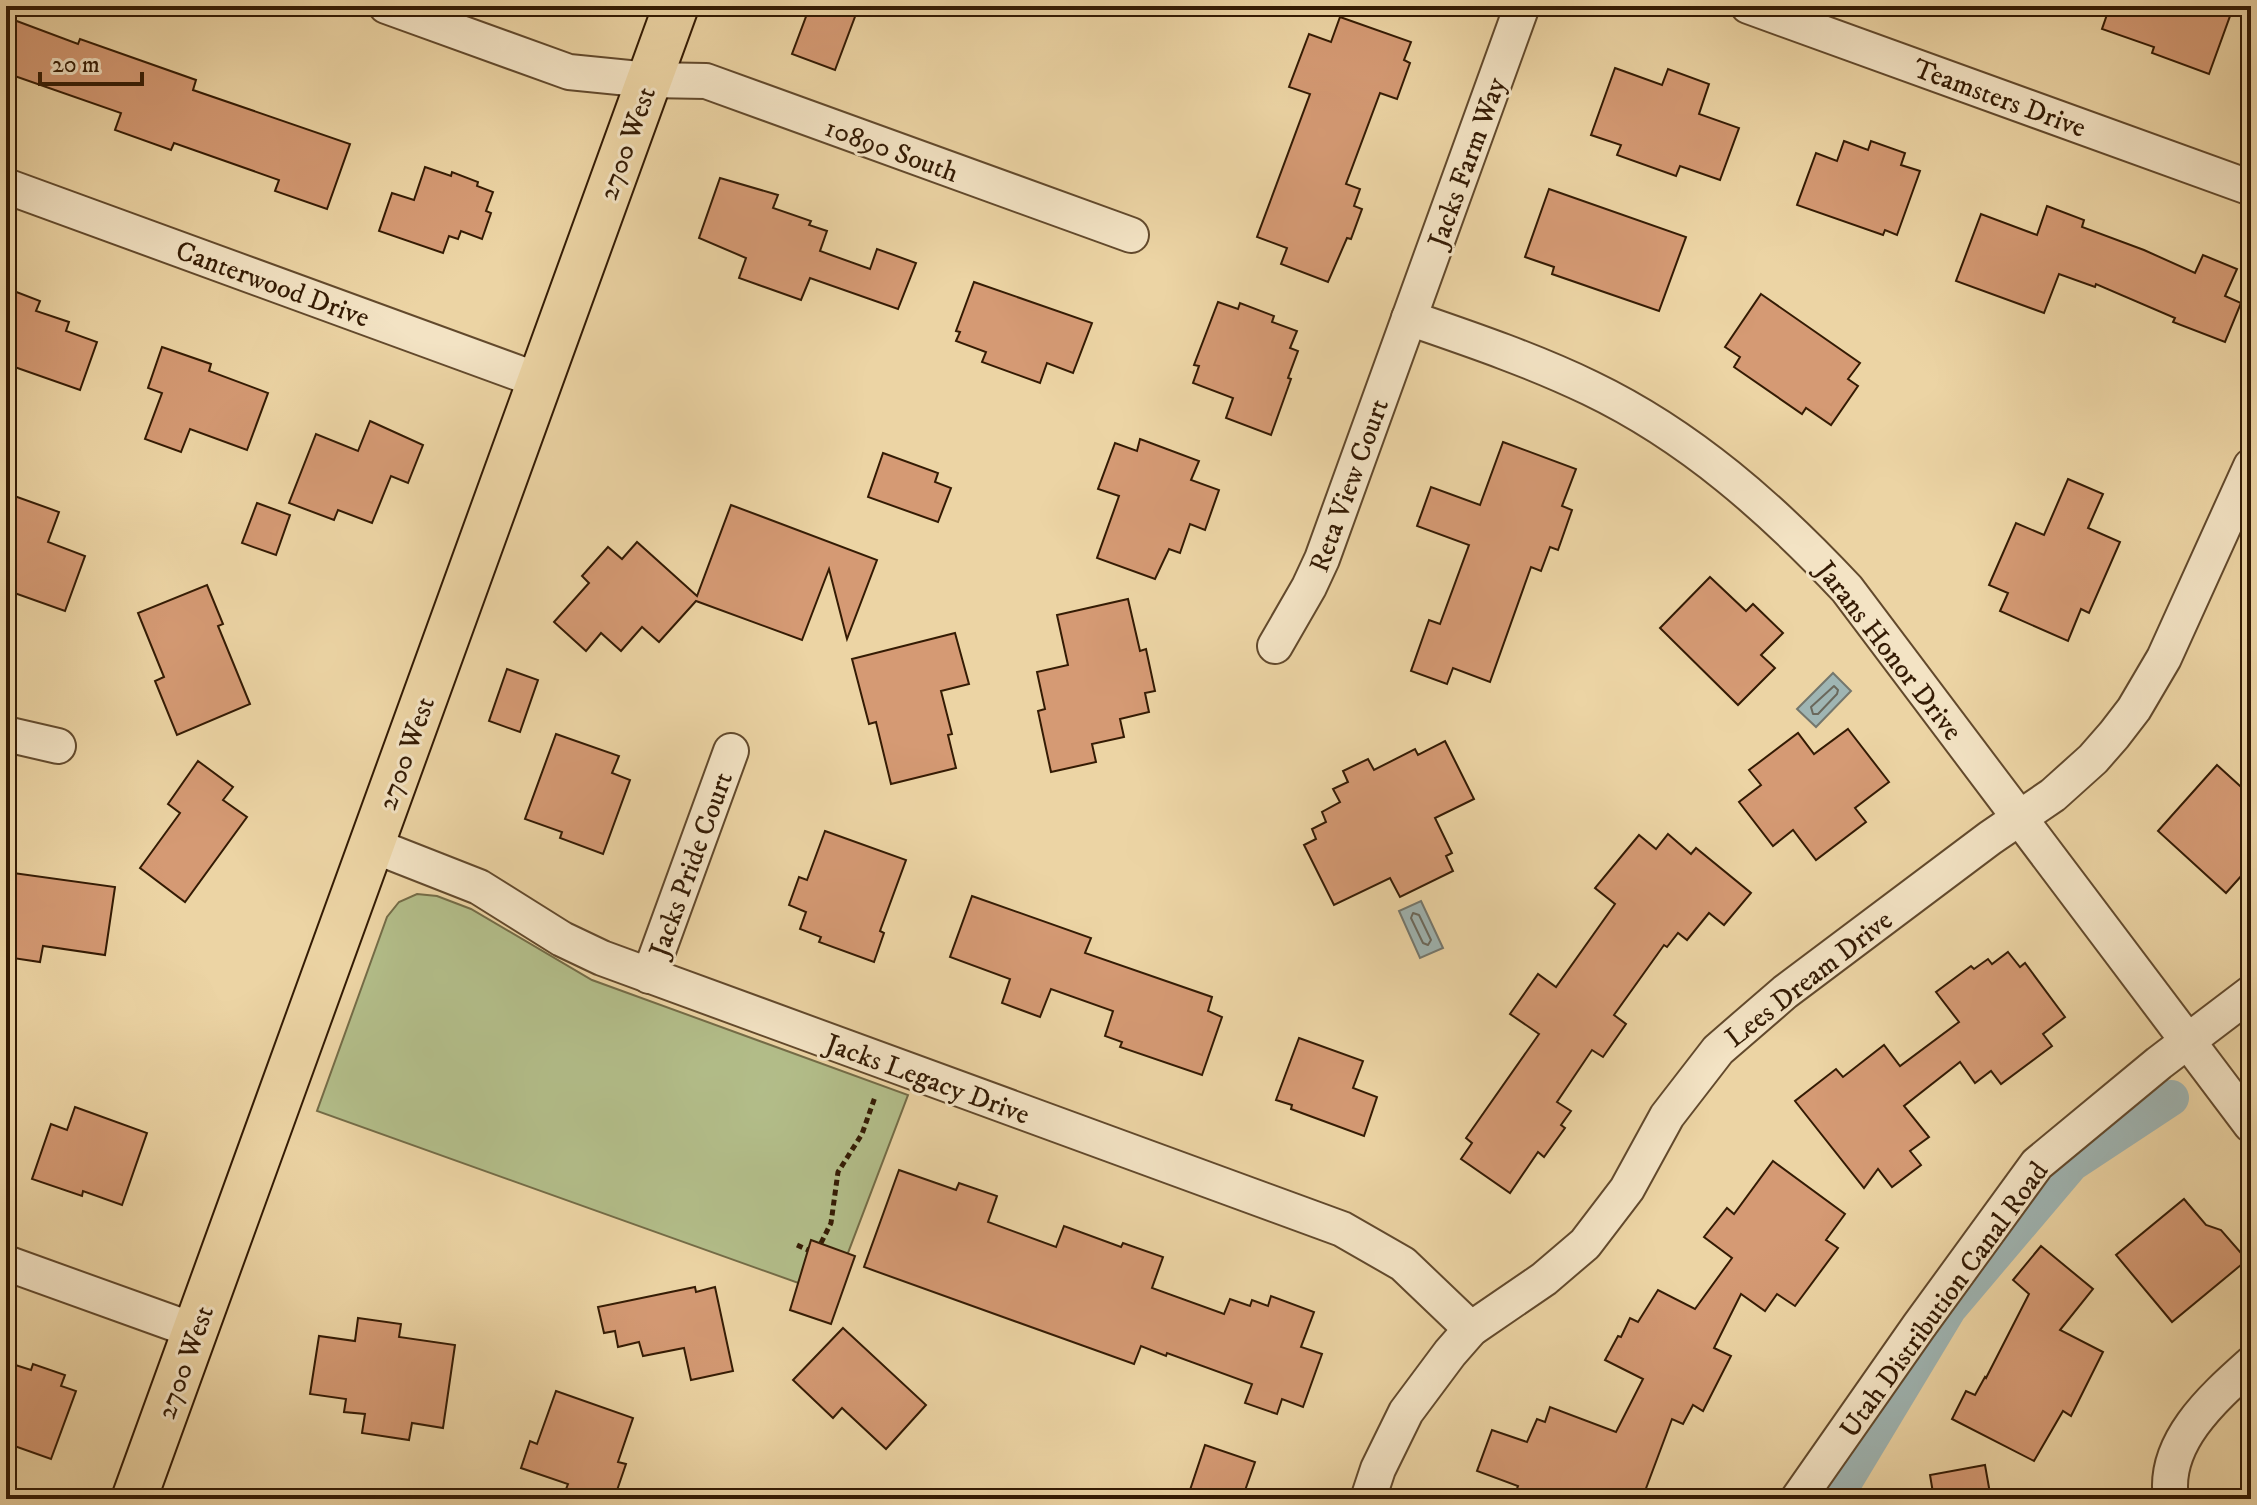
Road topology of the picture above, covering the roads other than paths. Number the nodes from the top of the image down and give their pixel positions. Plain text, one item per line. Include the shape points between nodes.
1 (386, 6) edge
2 (676, 6) edge
3 (1522, 6) edge
4 (1748, 6) edge
5 (649, 80) junction
6 (6, 186) edge
7 (2251, 188) edge
8 (1131, 235) dead end
9 (1409, 318) junction
10 (540, 381) junction
11 (2251, 466) edge
12 (1275, 646) dead end
13 (6, 734) edge
14 (58, 746) dead end
15 (731, 751) dead end
16 (2021, 818) junction
17 (372, 845) junction
18 (649, 976) junction
19 (2251, 993) edge
20 (2189, 1041) junction
21 (2251, 1125) edge
22 (6, 1263) edge
23 (1471, 1329) junction
24 (195, 1331) junction
25 (2251, 1364) edge
26 (134, 1499) edge
27 (1368, 1499) edge
28 (1798, 1499) edge
29 (2171, 1499) edge

1 - 5 street, 10890 South via 569,72
2 - 5 main road, 2700 West
3 - 9 street, Jacks Farm Way
4 - 7 street, Teamsters Drive
5 - 8 street, 10890 South via 706,81
5 - 10 main road, 2700 West
6 - 10 street, Canterwood Drive
9 - 12 street, Reta View Court via 1322,559
9 - 16 street, Jarans Honor Drive via 1592,389 1730,477 1847,589
10 - 17 main road, 2700 West
11 - 16 street, Lees Dream Drive via 2164,658 2134,709 2093,759
13 - 14 street
15 - 18 street, Jacks Pride Court
16 - 20 street, Jarans Honor Drive
16 - 23 street, Lees Dream Drive via 1736,1032 1682,1094 1627,1189 1585,1244
17 - 18 street, Jacks Legacy Drive via 479,887 562,939
17 - 24 main road, 2700 West
18 - 23 street, Jacks Legacy Drive via 1342,1229 1403,1264
19 - 20 street, Utah Distribution Canal Road
20 - 21 street, Jarans Honor Drive
20 - 28 street, Utah Distribution Canal Road via 2037,1164
22 - 24 street
23 - 27 street, Lees Dream Drive via 1406,1412
24 - 26 main road, 2700 West
25 - 29 street via 2185,1436 2171,1468

